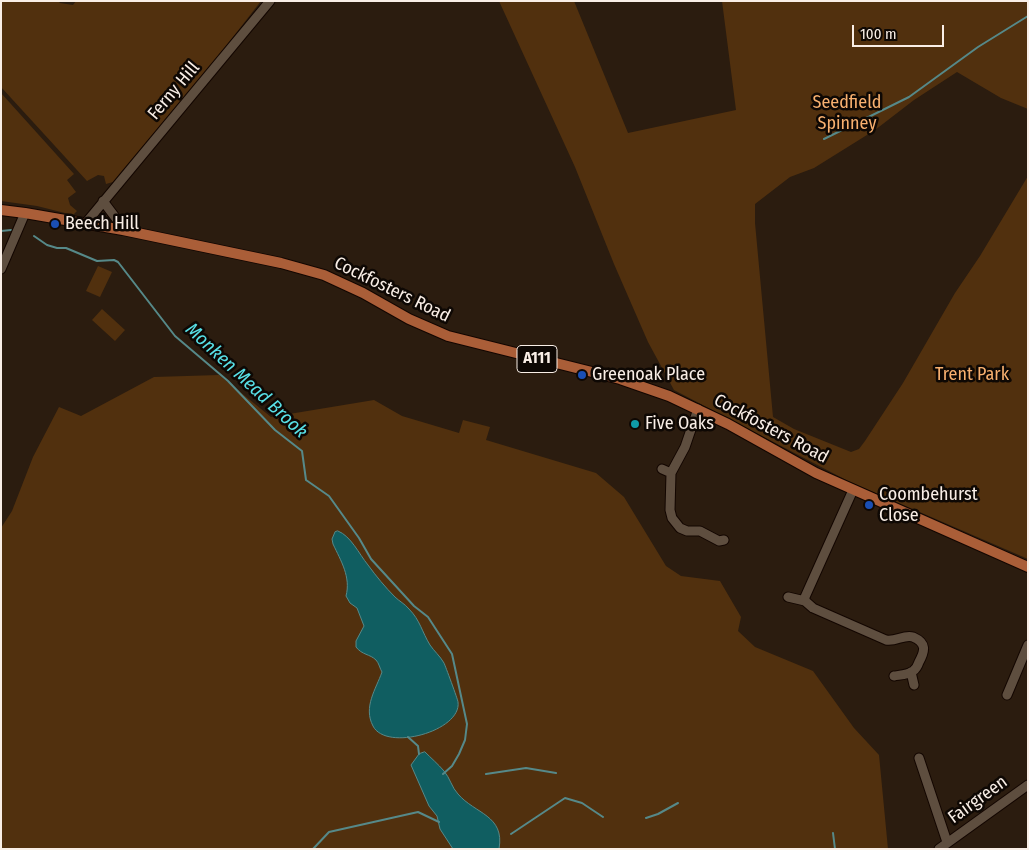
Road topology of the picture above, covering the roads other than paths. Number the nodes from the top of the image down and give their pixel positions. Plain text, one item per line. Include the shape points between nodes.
1 (270, 1) edge
2 (102, 201) junction
3 (1, 210) edge
4 (25, 213) junction
5 (85, 224) junction
6 (123, 230) junction
7 (1, 269) edge
8 (698, 408) junction
9 (662, 469) dead end
10 (671, 472) junction
11 (853, 490) junction
12 (724, 540) dead end
13 (1028, 567) edge
14 (788, 597) dead end
15 (805, 601) junction
16 (1028, 646) edge
17 (911, 672) junction
18 (894, 676) dead end
19 (914, 685) dead end
20 (1007, 695) dead end
21 (919, 758) dead end
22 (1028, 785) edge
23 (948, 842) junction
24 (939, 849) edge

1 - 2 street, Ferny Hill
2 - 5 street, Ferny Hill
2 - 6 street
3 - 4 main road, Cockfosters Road / A111
4 - 5 main road, Cockfosters Road / A111
4 - 7 street
5 - 6 main road, Cockfosters Road / A111
6 - 8 main road, Cockfosters Road / A111 via 302,268 345,284 448,336 620,379
8 - 10 street via 685,447
8 - 11 main road, Cockfosters Road / A111
9 - 10 street
10 - 12 street via 670,510 676,524 687,531 700,531 718,541
11 - 13 main road, Cockfosters Road / A111
11 - 15 street
14 - 15 street
15 - 17 street via 813,608 886,640 908,636 919,640 924,651
16 - 20 street
17 - 18 street
17 - 19 street
21 - 23 street, Fairgreen
22 - 23 street, Fairgreen
23 - 24 street, Fairgreen

